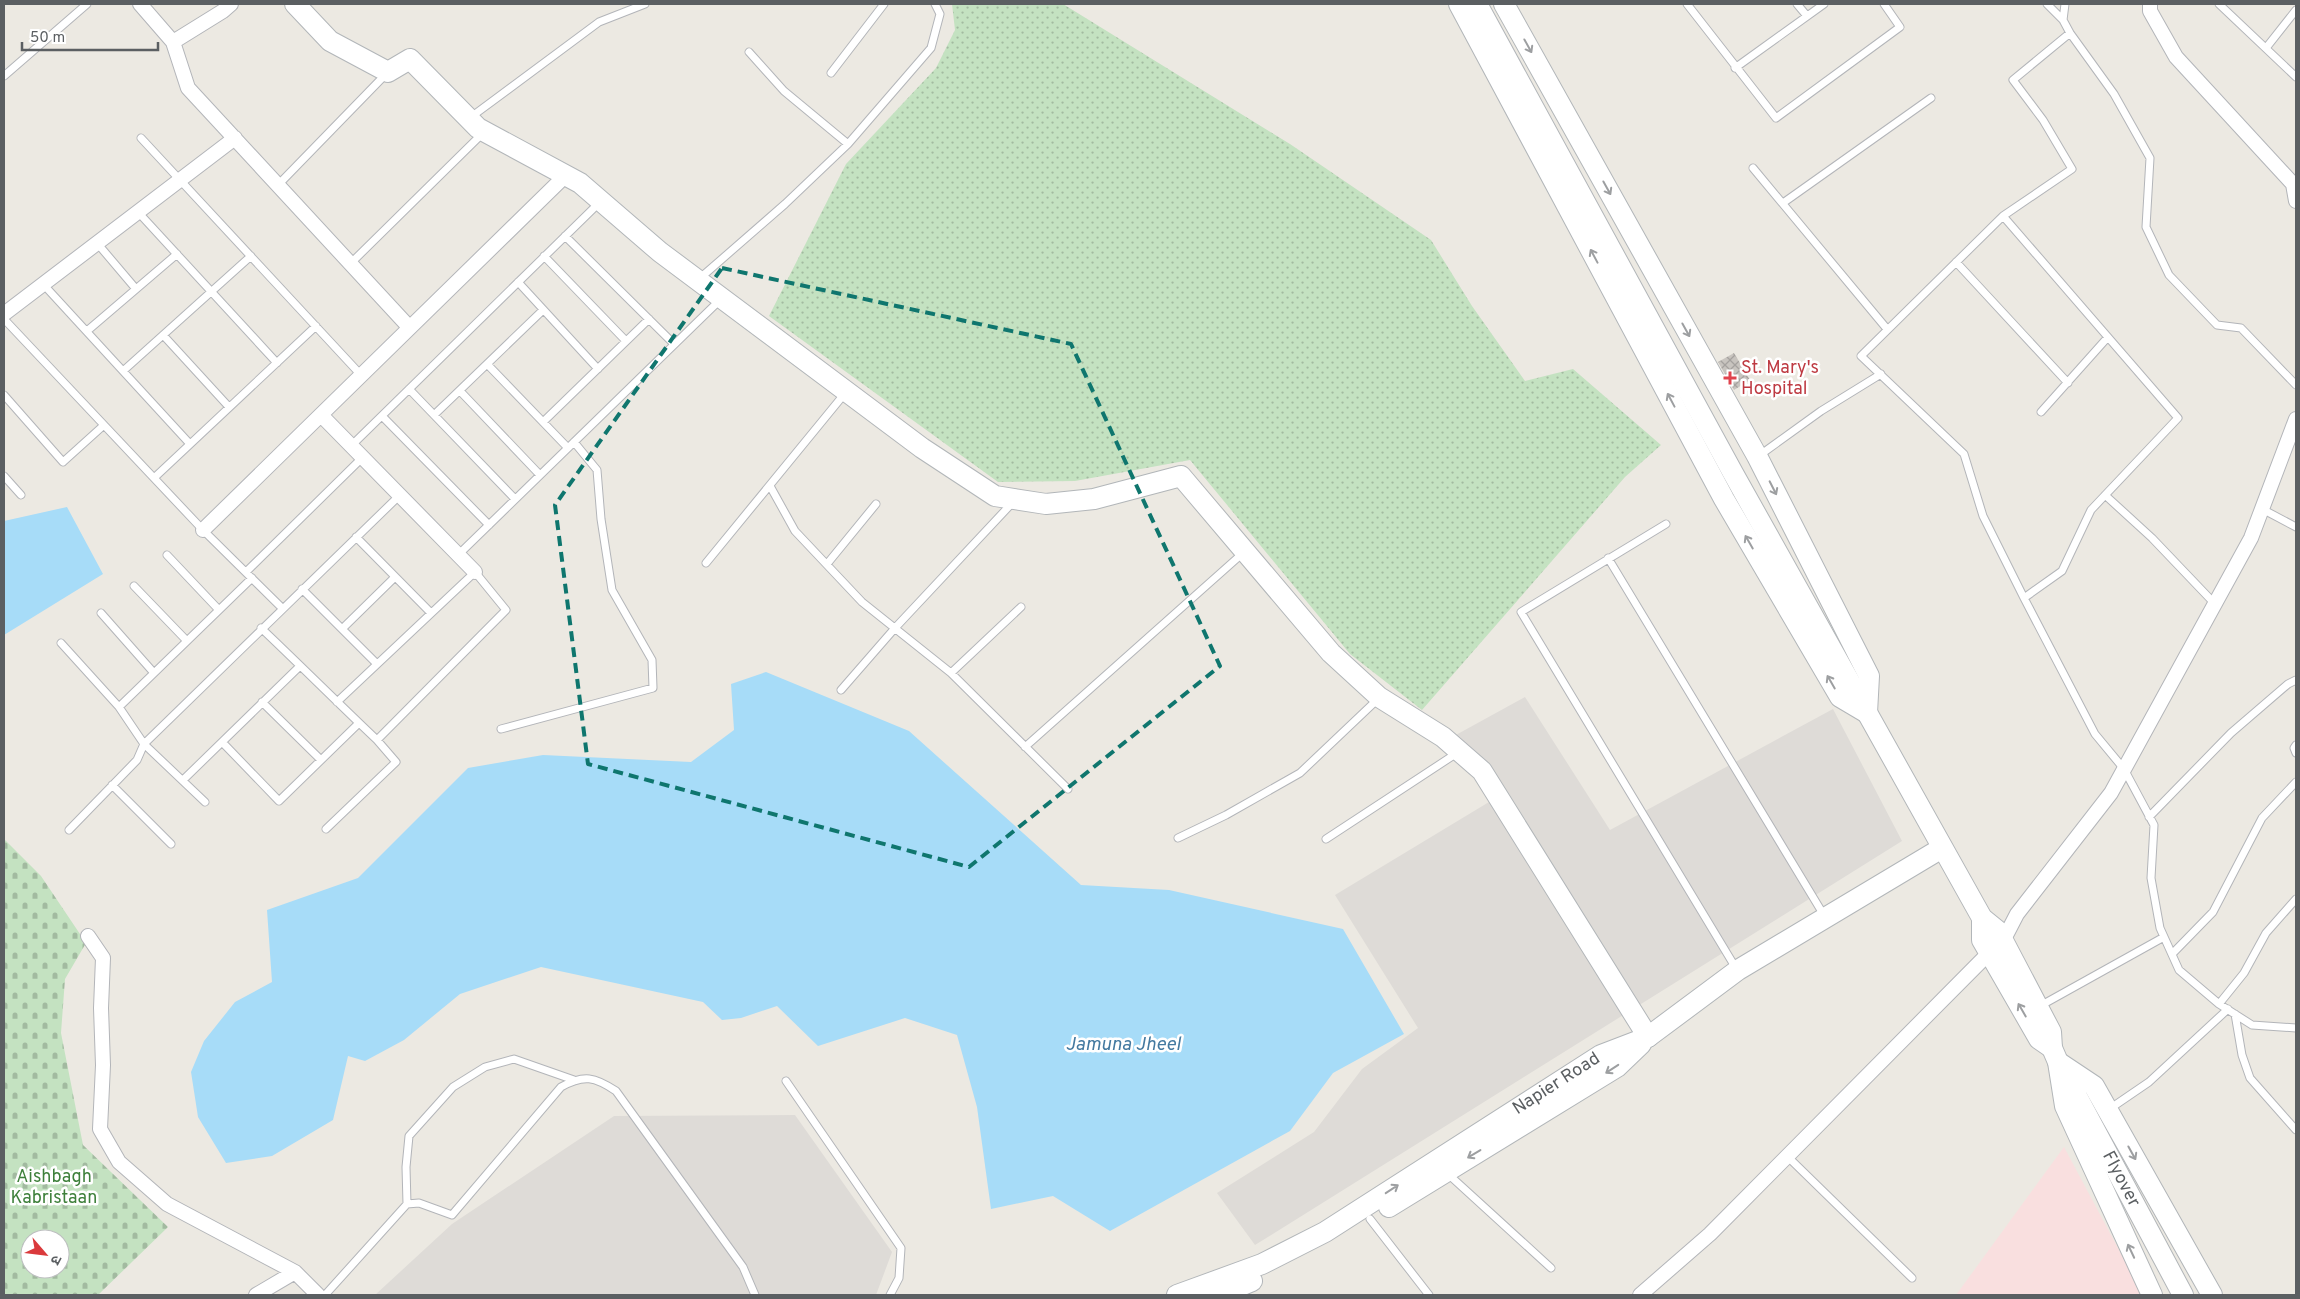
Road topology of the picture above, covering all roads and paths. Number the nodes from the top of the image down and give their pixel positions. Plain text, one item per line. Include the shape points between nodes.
1 (87, 4) edge
2 (140, 4) edge
3 (231, 4) edge
4 (295, 4) edge
5 (645, 4) edge
6 (884, 4) edge
7 (934, 4) edge
8 (1459, 4) edge
9 (1477, 4) edge
10 (1504, 4) edge
11 (1687, 4) edge
12 (1797, 4) edge
13 (1824, 4) edge
14 (1884, 4) edge
15 (2047, 4) edge
16 (2065, 4) edge
17 (2150, 4) edge
18 (2219, 4) edge
19 (2296, 10) edge
20 (1807, 16) junction
21 (2063, 20) junction
22 (2070, 33) junction
23 (172, 42) junction
24 (2266, 48) junction
25 (749, 52) dead end
26 (1735, 68) junction
27 (388, 72) junction
28 (831, 73) dead end
29 (4, 76) edge
30 (2296, 77) edge
31 (1932, 98) dead end
32 (469, 118) junction
33 (485, 132) junction
34 (141, 138) dead end
35 (235, 138) junction
36 (848, 144) junction
37 (1753, 168) dead end
38 (566, 175) junction
39 (180, 180) junction
40 (278, 185) junction
41 (2296, 198) edge
42 (601, 201) junction
43 (1783, 203) junction
44 (138, 212) junction
45 (2003, 216) junction
46 (565, 236) junction
47 (97, 243) junction
48 (177, 254) junction
49 (251, 256) junction
50 (544, 256) junction
51 (1956, 262) junction
52 (351, 264) junction
53 (697, 280) junction
54 (518, 282) junction
55 (43, 284) junction
56 (136, 289) junction
57 (212, 292) junction
58 (721, 298) junction
59 (543, 310) junction
60 (4, 314) edge
61 (4, 319) edge
62 (649, 319) junction
63 (316, 326) junction
64 (410, 327) junction
65 (1887, 329) junction
66 (87, 332) junction
67 (163, 335) junction
68 (2108, 337) junction
69 (626, 341) junction
70 (674, 344) junction
71 (277, 363) junction
72 (487, 364) junction
73 (598, 369) junction
74 (123, 371) junction
75 (1881, 374) junction
76 (361, 375) junction
77 (2068, 382) junction
78 (2296, 385) edge
79 (409, 389) junction
80 (460, 391) junction
81 (846, 392) junction
82 (4, 396) edge
83 (229, 407) junction
84 (2041, 412) dead end
85 (320, 415) junction
86 (434, 415) junction
87 (382, 416) junction
88 (2296, 419) edge
89 (543, 422) junction
90 (104, 425) junction
91 (190, 444) junction
92 (571, 445) junction
93 (351, 446) junction
94 (1757, 456) junction
95 (362, 458) junction
96 (540, 475) junction
97 (4, 476) edge
98 (154, 478) junction
99 (770, 486) junction
100 (21, 495) dead end
101 (2105, 495) junction
102 (400, 496) junction
103 (1016, 499) junction
104 (515, 500) junction
105 (876, 504) dead end
106 (2262, 509) junction
107 (1666, 524) dead end
108 (489, 525) junction
109 (2296, 527) edge
110 (203, 530) junction
111 (356, 537) junction
112 (1245, 551) junction
113 (458, 555) junction
114 (167, 556) dead end
115 (1608, 558) junction
116 (706, 563) dead end
117 (827, 564) junction
118 (246, 572) junction
119 (475, 572) junction
120 (395, 577) junction
121 (252, 578) junction
122 (134, 586) dead end
123 (302, 589) junction
124 (2024, 598) junction
125 (2215, 604) junction
126 (1021, 607) dead end
127 (282, 608) junction
128 (219, 610) junction
129 (101, 613) dead end
130 (431, 613) junction
131 (261, 628) junction
132 (895, 628) junction
133 (342, 629) junction
134 (187, 641) junction
135 (61, 643) dead end
136 (377, 664) junction
137 (300, 666) junction
138 (154, 673) junction
139 (951, 673) junction
140 (2296, 680) edge
141 (840, 690) dead end
142 (1379, 697) junction
143 (262, 702) junction
144 (337, 702) junction
145 (119, 707) junction
146 (1867, 713) junction
147 (359, 723) junction
148 (501, 729) dead end
149 (377, 740) junction
150 (222, 742) junction
151 (144, 744) junction
152 (2296, 745) edge
153 (1025, 747) junction
154 (1460, 752) junction
155 (2296, 753) edge
156 (320, 760) junction
157 (2124, 769) junction
158 (183, 780) junction
159 (2296, 782) edge
160 (112, 785) junction
161 (1068, 789) dead end
162 (205, 802) dead end
163 (2150, 817) junction
164 (326, 829) dead end
165 (69, 830) dead end
166 (1178, 838) dead end
167 (1326, 839) dead end
168 (171, 844) dead end
169 (1935, 853) junction
170 (2296, 899) edge
171 (1825, 917) junction
172 (88, 936) dead end
173 (2164, 938) junction
174 (1996, 947) junction
175 (2172, 954) junction
176 (1738, 970) junction
177 (2017, 984) junction
178 (2219, 1004) junction
179 (2038, 1007) junction
180 (2228, 1009) junction
181 (2235, 1014) junction
182 (2296, 1028) edge
183 (1648, 1037) junction
184 (2055, 1055) junction
185 (574, 1080) junction
186 (786, 1081) dead end
187 (2108, 1111) junction
188 (2296, 1130) edge
189 (1788, 1157) junction
190 (1445, 1172) junction
191 (407, 1204) junction
192 (1370, 1219) junction
193 (1551, 1268) dead end
194 (295, 1272) junction
195 (1912, 1278) dead end
196 (1182, 1294) edge
197 (1644, 1294) edge
198 (256, 1295) edge
199 (318, 1295) edge
200 (325, 1295) edge
201 (755, 1295) edge
202 (890, 1295) edge
203 (1219, 1295) edge
204 (1429, 1295) edge
205 (2152, 1295) edge
206 (2183, 1295) edge
207 (2212, 1295) edge

1 - 29 lane
2 - 23 street
3 - 23 street
4 - 27 main road via 330,41
5 - 32 lane via 599,22
6 - 28 lane
7 - 36 lane via 940,14 931,48
146 -> 8 main road via 1840,697 1724,499
9 - 146 main road
10 -> 94 main road
11 - 26 lane
12 - 20 lane
13 - 20 lane
14 - 26 lane via 1900,27 1776,118
15 - 21 lane
16 - 21 lane
17 - 41 street via 2150,11 2176,57 2293,184
18 - 24 lane
19 - 24 lane
20 - 26 lane
21 - 22 lane
22 - 45 lane via 2013,80 2043,120 2072,169
22 - 78 lane via 2114,94 2150,158 2146,227 2169,275 2217,325 2241,328
23 - 35 street via 188,88
24 - 30 lane
25 - 36 lane via 784,91
27 - 32 main road via 410,59
27 - 40 lane
31 - 43 lane
32 - 33 main road
33 - 38 main road
33 - 52 lane
34 - 39 lane
35 - 39 street
35 - 40 street
36 - 53 lane
37 - 43 lane
38 - 42 main road
38 - 64 street
39 - 44 street
39 - 49 lane
40 - 52 street
42 - 46 lane
42 - 53 main road
43 - 65 lane
44 - 47 street
44 - 48 lane
45 - 51 lane
45 - 68 lane
46 - 50 lane
46 - 62 lane
47 - 55 street
47 - 56 lane
48 - 56 lane
48 - 57 lane
49 - 57 lane
49 - 63 lane
50 - 54 lane
50 - 69 lane
51 - 65 lane
51 - 77 lane
52 - 64 street
53 - 58 main road
54 - 59 lane
54 - 79 lane
55 - 60 street
55 - 66 lane
56 - 66 lane
57 - 67 lane
57 - 71 lane
58 - 70 lane
58 - 81 main road
59 - 72 lane
59 - 73 lane
61 - 90 lane
62 - 69 lane
62 - 70 lane
63 - 71 lane
63 - 76 lane
64 - 76 street
65 - 75 lane via 1861,356
66 - 74 lane
67 - 74 lane
67 - 83 lane
68 - 77 lane
68 - 101 lane via 2178,418
69 - 73 lane
70 - 92 lane
71 - 83 lane
72 - 80 lane
72 - 89 lane
73 - 89 lane
74 - 91 lane
75 - 94 lane
75 - 124 lane via 1964,454 1982,516
76 - 85 street
77 - 84 lane
79 - 86 lane
79 - 87 lane
80 - 86 lane
80 - 96 lane
81 - 99 lane
81 - 103 main road via 995,496
82 - 90 lane via 63,462
83 - 91 lane
85 - 93 street
85 - 110 street
86 - 104 lane
87 - 93 lane
87 - 108 lane
88 - 106 street
89 - 92 lane
90 - 98 lane
91 - 98 lane
92 - 96 lane
92 - 148 lane via 597,470 612,590 652,660 653,688
93 - 95 street
94 -> 146 main road via 1869,676
95 - 102 street
95 - 118 lane
96 - 104 lane
97 - 100 lane
98 - 110 lane
99 - 116 lane
99 - 117 lane via 795,531
101 - 124 lane via 2091,510 2062,572
101 - 125 lane via 2152,538
102 - 111 lane
102 - 113 street
103 - 112 main road via 1046,504 1094,499 1182,476
103 - 132 lane
104 - 108 lane
105 - 117 lane
106 - 109 lane
106 - 125 street via 2252,538
107 - 115 lane
108 - 113 lane
110 - 118 lane
111 - 120 lane
111 - 123 lane
112 - 142 main road via 1331,653
112 - 153 lane
113 - 119 street
114 - 128 lane
115 - 171 lane
115 - 176 lane via 1521,612
117 - 132 lane via 862,602
118 - 121 lane
119 - 130 lane
119 - 149 lane via 506,610
120 - 130 lane
120 - 133 lane
121 - 127 lane
121 - 128 lane
122 - 134 lane
123 - 127 lane
123 - 133 lane
124 - 157 lane via 2095,734
125 - 157 street
126 - 139 lane
127 - 131 lane
128 - 134 lane
129 - 138 lane
130 - 136 lane
131 - 137 lane
131 - 151 lane
132 - 139 lane
132 - 141 lane
133 - 136 lane
134 - 138 lane
135 - 145 lane
136 - 144 lane
137 - 143 lane
137 - 144 lane
138 - 145 lane
139 - 153 lane
140 - 163 lane via 2231,733
142 - 154 main road via 1443,737
142 - 166 lane via 1300,773
143 - 150 lane
143 - 156 lane
144 - 147 lane
145 - 151 lane
146 - 169 main road
147 - 149 lane
147 - 156 lane
149 - 164 lane via 396,762
150 - 156 lane via 279,801
150 - 158 lane
151 - 158 lane
151 - 160 lane via 137,760
152 - 155 lane
153 - 161 lane
154 - 167 lane
154 - 183 main road via 1482,771
157 - 163 lane
157 - 174 street via 2111,793 2017,914
158 - 162 lane
159 - 175 lane via 2262,818 2213,912
160 - 165 lane
160 - 168 lane
163 - 173 lane via 2154,825 2151,878
169 - 171 main road, Napier Road
169 - 174 main road via 1982,918 1982,940
170 - 178 lane via 2266,934 2244,974
171 - 176 main road, Napier Road
172 - 194 street via 103,958 100,1129 119,1162 167,1204
173 - 175 lane
173 - 179 lane
174 - 177 main road
174 - 189 street
175 - 178 lane via 2178,970
176 - 183 main road, Napier Road
177 - 179 main road
184 -> 177 main road via 2039,1039
178 - 180 lane
179 - 184 main road via 2051,1032
180 - 181 lane
180 - 187 lane via 2149,1082
181 - 182 lane via 2252,1025
181 - 188 lane via 2242,1055 2250,1078
183 -> 190 main road via 1617,1067
196 -> 183 main road, Napier Road via 1262,1264 1325,1232 1601,1055
184 - 187 main road via 2094,1086
205 -> 184 main road via 2065,1106
184 - 206 main road, Flyover
185 - 191 lane via 561,1088 452,1215 419,1203
185 - 191 lane via 514,1058 485,1067 453,1087 409,1136
185 - 201 lane via 600,1080 616,1091 743,1267
186 - 202 lane via 901,1248 899,1278
187 -> 207 main road
189 - 195 lane
189 - 197 street
190 - 192 main road
190 - 193 lane
191 - 200 lane
192 - 203 main road via 1271,1273
192 - 204 lane
194 - 198 street
194 - 199 street

